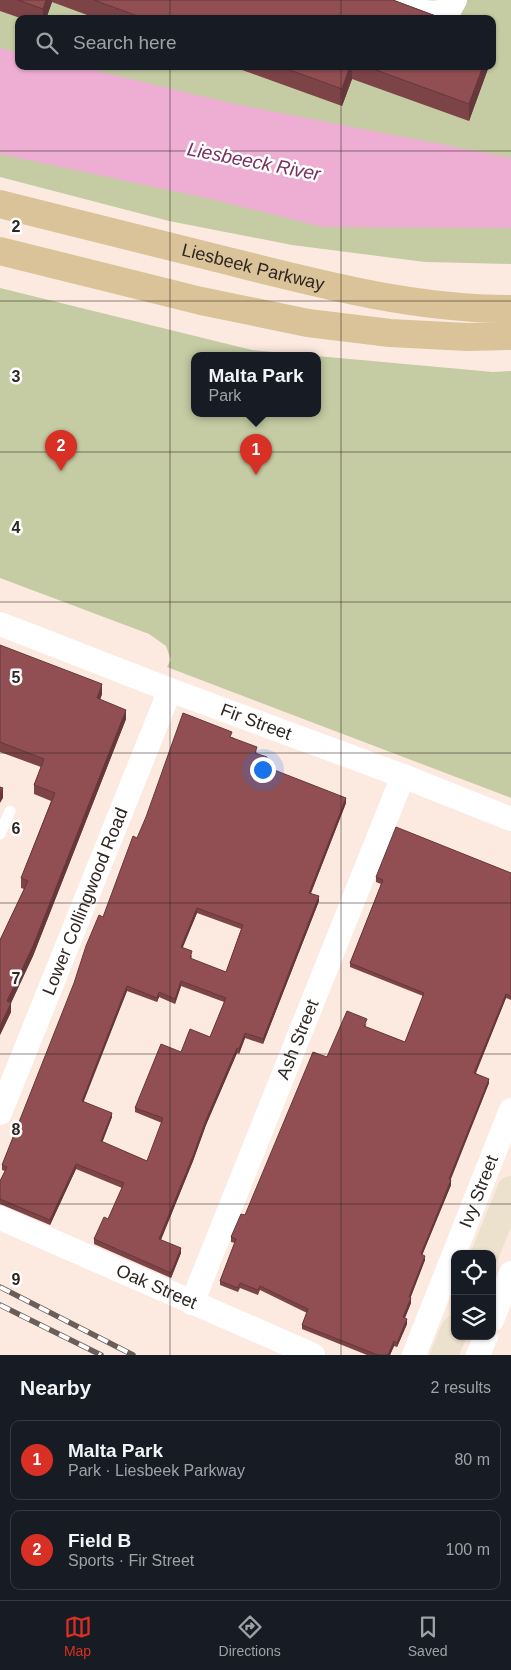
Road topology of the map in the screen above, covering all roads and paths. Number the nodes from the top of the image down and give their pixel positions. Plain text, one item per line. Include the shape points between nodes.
1 (389, 0) edge
2 (454, 0) edge
3 (0, 204) edge
4 (0, 251) edge
5 (511, 308) edge
6 (511, 336) edge
7 (0, 624) edge
8 (170, 690) junction
9 (403, 776) junction
10 (10, 811) dead end
11 (511, 819) edge
12 (0, 834) edge
13 (511, 1110) edge
14 (0, 1113) edge
15 (511, 1190) edge
16 (0, 1218) edge
17 (487, 1250) edge
18 (511, 1273) edge
19 (192, 1303) junction
20 (496, 1310) edge
21 (451, 1338) edge
22 (484, 1340) edge
23 (313, 1355) edge
24 (414, 1355) edge
25 (444, 1355) edge
26 (478, 1355) edge

1 - 2 street via 427,14 450,9
3 - 5 main road, Liesbeek Parkway via 348,290 433,304
4 - 6 main road via 201,301 308,323 390,333
7 - 8 street, Fir Street
8 - 9 street, Fir Street
8 - 14 street, Lower Collingwood Road
9 - 11 street, Fir Street
9 - 19 street, Ash Street
10 - 12 lane
13 - 24 street, Ivy Street
15 - 17 main road
16 - 19 street, Oak Street
18 - 20 street
19 - 23 street, Oak Street
21 - 25 main road
22 - 26 street

